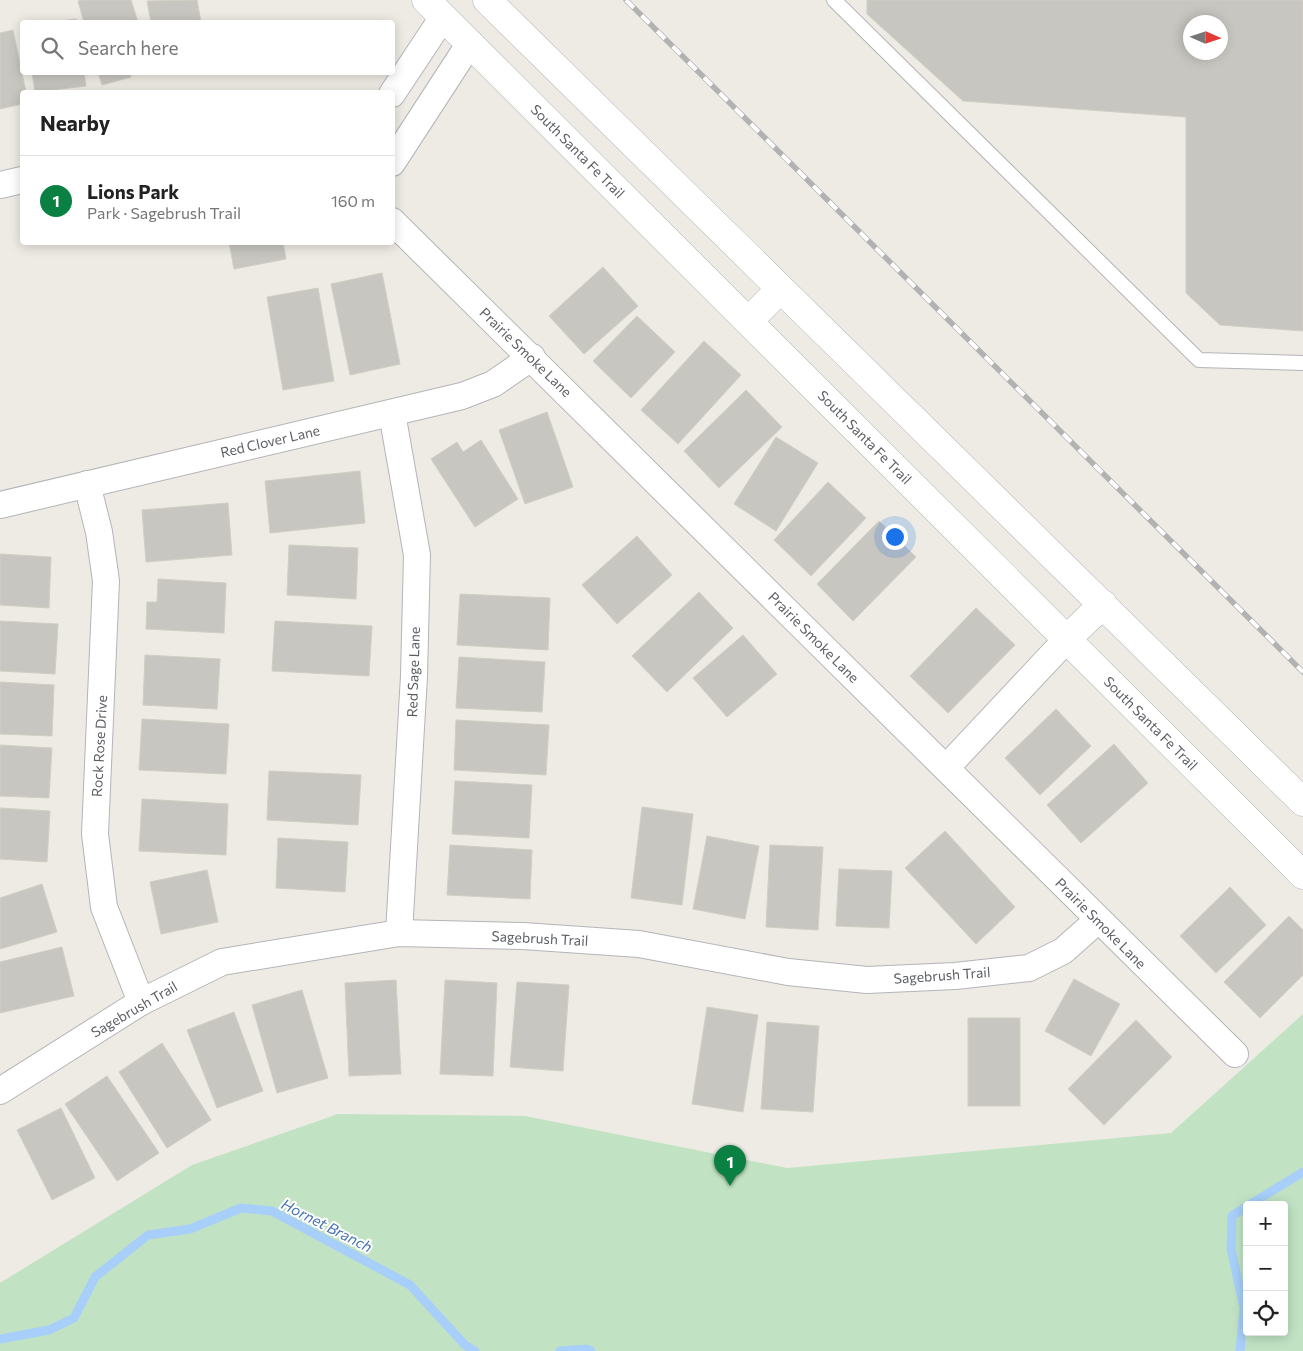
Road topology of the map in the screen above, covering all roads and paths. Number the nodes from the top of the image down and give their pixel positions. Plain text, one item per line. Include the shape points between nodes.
1 (472, 0) edge
2 (487, 0) edge
3 (834, 0) edge
4 (443, 6) edge
5 (470, 43) junction
6 (394, 90) edge
7 (395, 158) edge
8 (20, 181) edge
9 (0, 186) edge
10 (395, 224) edge
11 (780, 289) junction
12 (749, 321) junction
13 (532, 357) junction
14 (1303, 363) edge
15 (392, 413) junction
16 (87, 484) junction
17 (0, 505) edge
18 (1102, 604) junction
19 (1067, 639) junction
20 (946, 768) junction
21 (1303, 802) edge
22 (1303, 875) edge
23 (1098, 920) junction
24 (399, 932) junction
25 (141, 1002) junction
26 (1235, 1054) dead end
27 (0, 1091) edge

1 - 5 main road
2 - 11 main road
3 - 14 lane via 1199,360
4 - 5 main road, South Santa Fe Trail
4 - 6 street
5 - 7 street
5 - 12 main road, South Santa Fe Trail
8 - 9 street
10 - 13 street, Prairie Smoke Lane
11 - 12 main road
11 - 18 main road
12 - 19 main road, South Santa Fe Trail
13 - 15 street, Red Clover Lane via 493,384 462,396
13 - 20 street, Prairie Smoke Lane
15 - 16 street, Red Clover Lane
15 - 24 street, Red Sage Lane via 417,555 414,676
16 - 17 street, Red Clover Lane
16 - 25 street, Rock Rose Drive via 99,532 106,581 95,834 98,873 104,907
18 - 19 main road
18 - 21 main road
19 - 20 street
19 - 22 main road, South Santa Fe Trail
20 - 23 street, Prairie Smoke Lane
23 - 24 street, Sagebrush Trail via 1063,951 1029,968 955,976 867,980 788,972 639,944
23 - 26 street, Prairie Smoke Lane
24 - 25 street, Sagebrush Trail via 222,962
25 - 27 street, Sagebrush Trail

